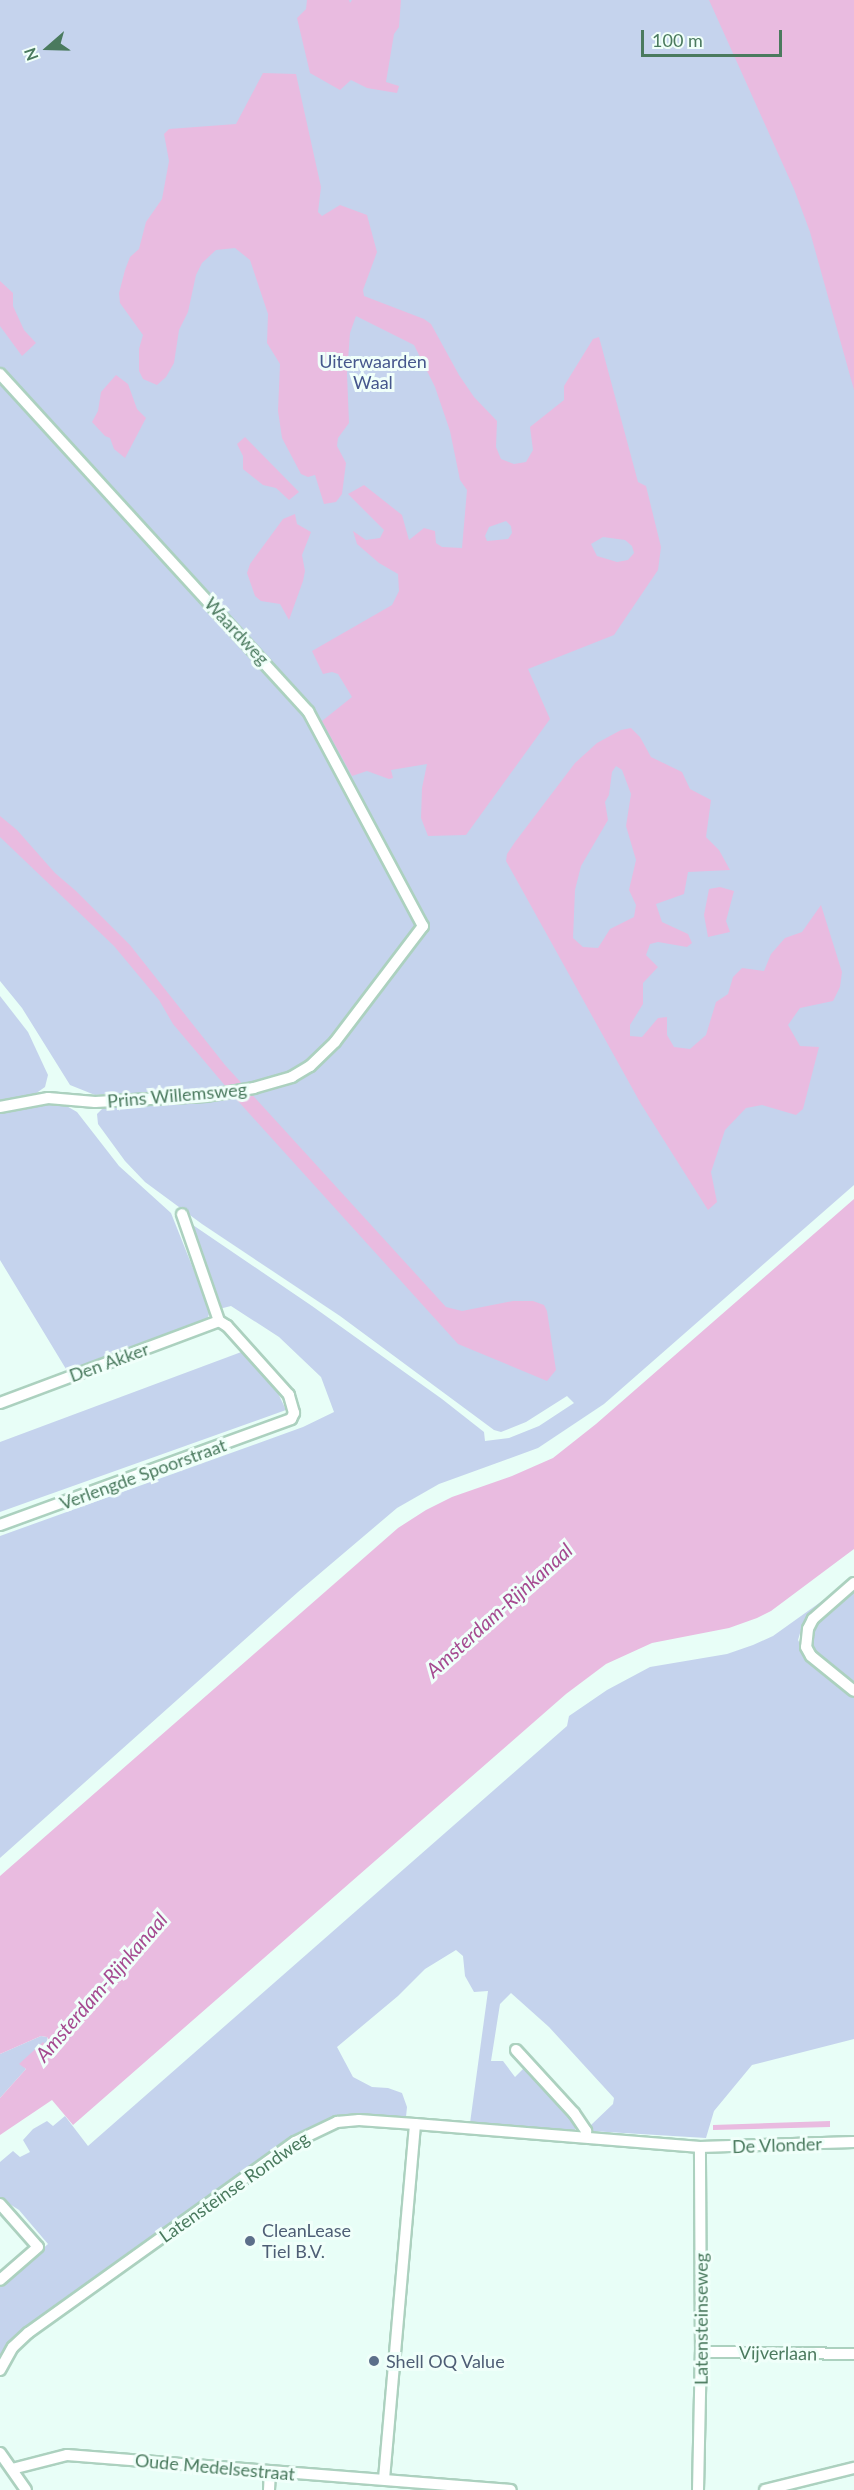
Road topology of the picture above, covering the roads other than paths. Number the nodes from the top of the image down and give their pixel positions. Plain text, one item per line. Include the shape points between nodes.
1 (0, 374) edge
2 (423, 926) joint
3 (0, 1107) edge
4 (182, 1214) dead end
5 (219, 1322) junction
6 (0, 1403) edge
7 (0, 1525) edge
8 (854, 1583) edge
9 (854, 1691) edge
10 (516, 2050) dead end
11 (415, 2124) junction
12 (586, 2136) junction
13 (854, 2142) edge
14 (700, 2147) junction
15 (0, 2204) edge
16 (0, 2280) edge
17 (701, 2352) junction
18 (854, 2354) edge
19 (0, 2370) edge
20 (0, 2453) edge
21 (7, 2467) edge
22 (854, 2468) edge
23 (270, 2472) junction
24 (384, 2479) junction
25 (26, 2490) edge
26 (269, 2490) edge
27 (512, 2490) edge
28 (698, 2490) edge
29 (765, 2490) edge

1 - 2 street, Waardweg via 308,711
2 - 3 street, Prins Willemsweg via 335,1042 292,1077 222,1094 95,1102 48,1098
4 - 5 street
5 - 6 street, Den Akker
5 - 7 street, Verlengde Spoorstraat via 227,1326 289,1395 294,1413 286,1423
8 - 9 street via 813,1619 806,1647 811,1656
10 - 12 street via 574,2113
11 - 12 street, Latensteinse Rondweg
11 - 19 street, Latensteinse Rondweg via 348,2120 325,2126 295,2142 28,2333 13,2347
11 - 24 street
12 - 14 street, Latensteinse Rondweg
13 - 14 street, De Vlonder
14 - 17 street, Latensteinseweg
15 - 16 street via 38,2247
17 - 18 street, Vijverlaan
17 - 28 street, Latensteinseweg
20 - 21 street
21 - 23 street, Oude Medelsestraat via 67,2455
21 - 25 street
22 - 29 street
23 - 24 street, Oude Medelsestraat
23 - 26 street
24 - 27 street, Oude Medelsestraat

